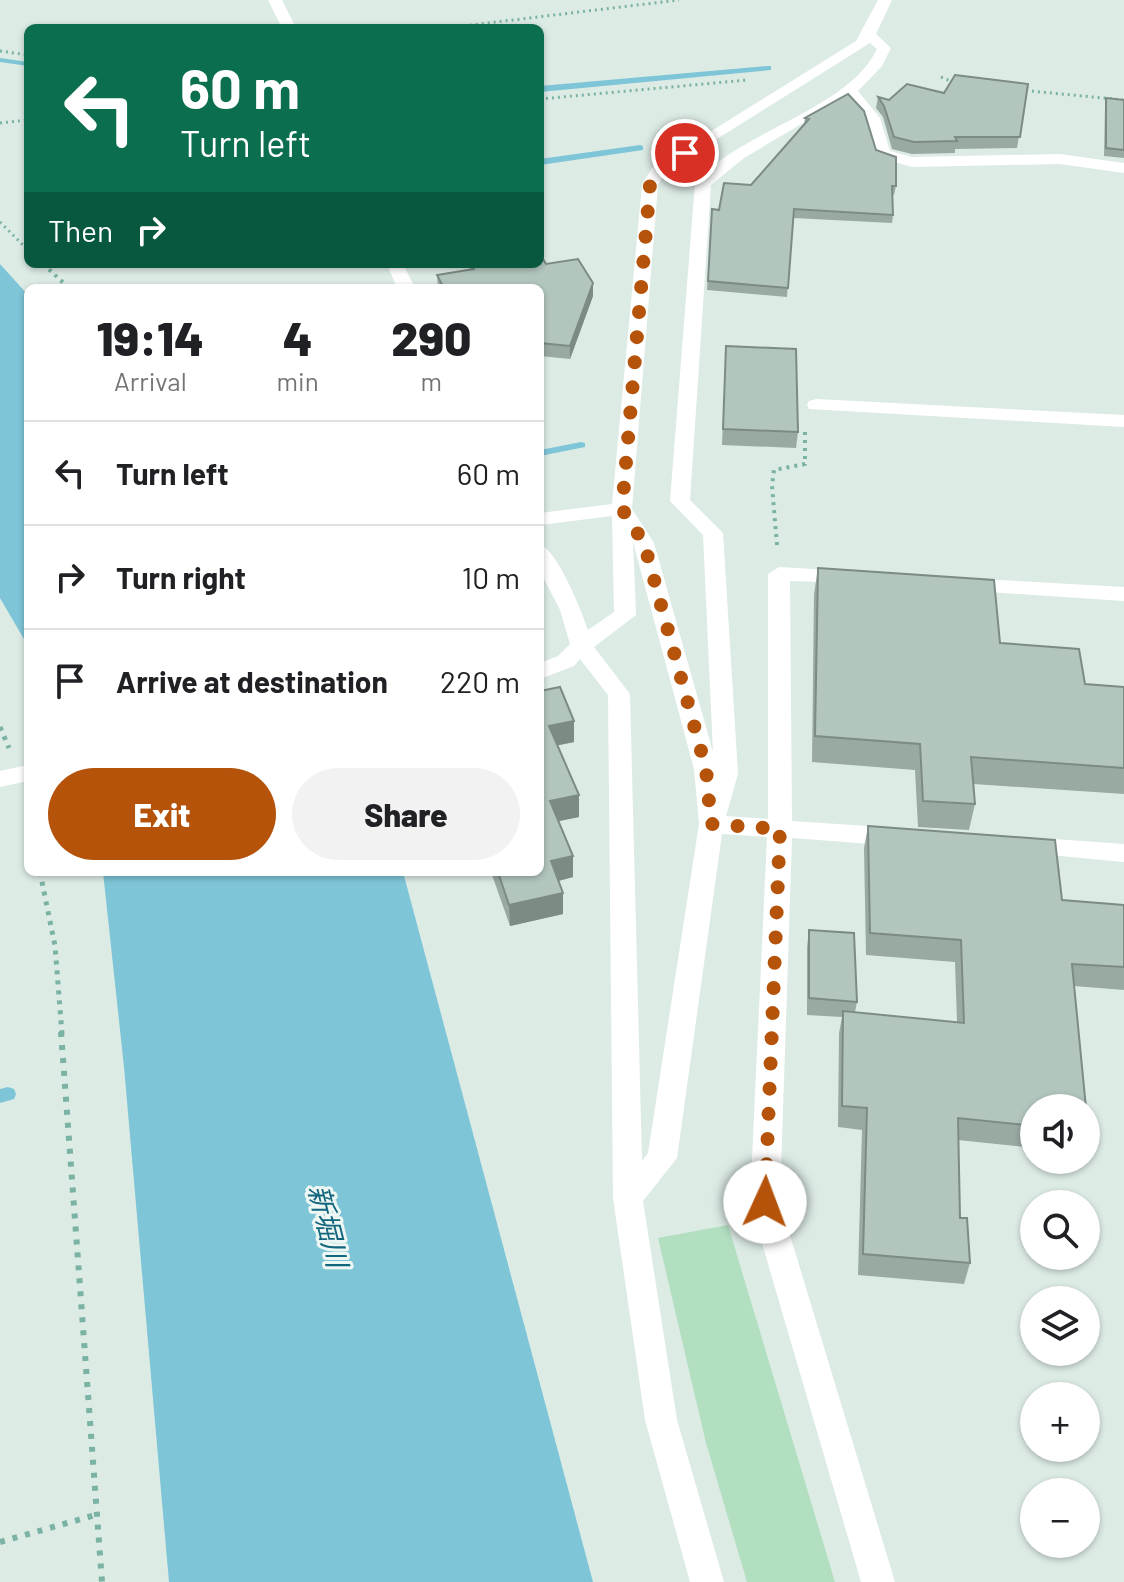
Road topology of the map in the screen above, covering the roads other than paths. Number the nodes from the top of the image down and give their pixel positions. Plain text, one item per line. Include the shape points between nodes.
1 (275, 0) edge
2 (885, 0) edge
3 (287, 24) edge
4 (869, 35) junction
5 (848, 90) junction
6 (1124, 168) edge
7 (816, 405) road end
8 (1124, 421) edge
9 (622, 509) junction
10 (544, 519) edge
11 (544, 559) edge
12 (873, 579) edge
13 (936, 583) edge
14 (1124, 594) edge
15 (581, 645) junction
16 (544, 670) edge
17 (711, 824) junction
18 (780, 829) junction
19 (921, 839) edge
20 (999, 844) edge
21 (1124, 853) edge
22 (628, 1198) junction
23 (707, 1582) edge
24 (878, 1582) edge

1 - 3 street
2 - 4 street
4 - 5 street via 884,48 877,63
4 - 9 street via 654,175
5 - 6 street via 874,116 883,154 912,162 1060,159
5 - 17 street via 739,155 703,183 680,501 713,533 726,774
7 - 8 street
9 - 10 street
9 - 15 street via 625,615
9 - 17 street via 644,543 706,769
11 - 15 street via 571,610
12 - 18 street via 779,574
13 - 14 street
15 - 16 street via 566,661
15 - 22 street via 619,694
17 - 18 street
17 - 22 street via 662,1158
18 - 19 street
18 - 24 street via 765,1202
20 - 21 street
22 - 23 street via 661,1420

